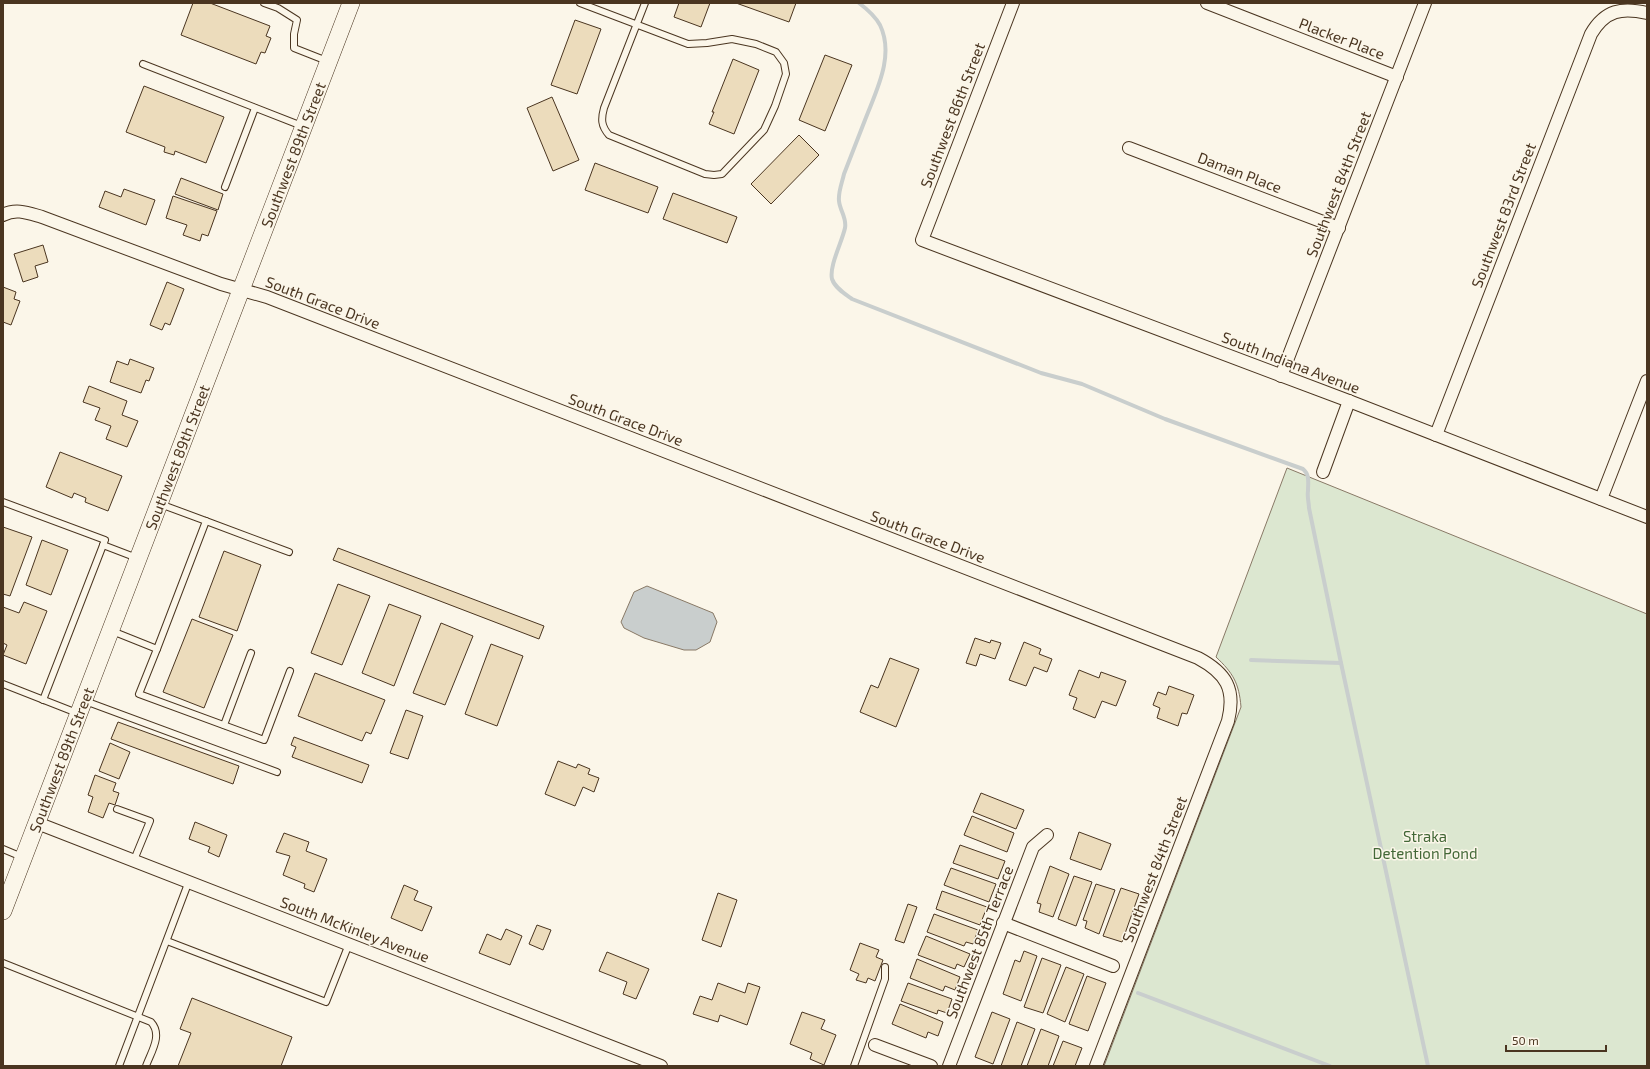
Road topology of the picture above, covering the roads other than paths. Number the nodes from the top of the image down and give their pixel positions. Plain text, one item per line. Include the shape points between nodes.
1 (264, 3) edge
2 (351, 3) edge
3 (580, 3) edge
4 (645, 3) edge
5 (1013, 3) edge
6 (1207, 3) edge
7 (1425, 3) edge
8 (1647, 14) edge
9 (637, 24) junction
10 (328, 62) junction
11 (143, 64) dead end
12 (1397, 77) junction
13 (255, 108) junction
14 (303, 126) junction
15 (1129, 148) dead end
16 (225, 187) dead end
17 (3, 216) edge
18 (1339, 228) junction
19 (922, 240) joint
20 (241, 290) junction
21 (1281, 376) junction
22 (1647, 381) edge
23 (1349, 401) junction
24 (1436, 435) junction
25 (1323, 472) dead end
26 (1601, 499) junction
27 (3, 502) edge
28 (159, 503) junction
29 (1647, 517) edge
30 (206, 521) junction
31 (103, 545) junction
32 (288, 552) dead end
33 (138, 558) junction
34 (110, 631) junction
35 (156, 649) junction
36 (252, 653) dead end
37 (290, 671) dead end
38 (1226, 683) joint
39 (3, 684) edge
40 (43, 700) junction
41 (81, 707) junction
42 (224, 725) junction
43 (277, 772) dead end
44 (117, 808) dead end
45 (37, 823) junction
46 (1047, 835) dead end
47 (3, 849) edge
48 (24, 857) junction
49 (134, 860) junction
50 (189, 881) junction
51 (3, 911) edge
52 (1003, 923) junction
53 (167, 940) junction
54 (349, 944) junction
55 (3, 963) edge
56 (1113, 966) dead end
57 (885, 967) dead end
58 (138, 1017) junction
59 (875, 1045) dead end
60 (119, 1066) edge
61 (146, 1066) edge
62 (661, 1066) edge
63 (854, 1066) edge
64 (931, 1066) edge
65 (948, 1066) edge
66 (1096, 1066) edge

1 - 10 lane via 297,20 294,48
2 - 10 main road, Southwest 89th Street
3 - 9 lane
4 - 9 lane
5 - 19 street, Southwest 86th Street
6 - 12 street, Placker Place
7 - 12 street, Southwest 84th Street
8 - 24 street, Southwest 83rd Street via 1620,10 1603,18 1594,28
9 - 9 lane via 688,44 732,40 756,44 776,52 784,63 786,74 764,130 722,174 705,174 609,135 604,130 601,120 604,108
10 - 14 main road, Southwest 89th Street
11 - 13 lane
12 - 18 street, Southwest 84th Street
13 - 14 lane
13 - 16 lane
14 - 20 main road, Southwest 89th Street
15 - 18 street, Daman Place
17 - 20 street, South Grace Drive via 20,211 42,217
18 - 21 street, Southwest 84th Street
19 - 21 street, South Indiana Avenue
20 - 28 main road, Southwest 89th Street
20 - 38 street, South Grace Drive via 282,303 1198,658 1213,666
21 - 23 street, South Indiana Avenue
22 - 26 street
23 - 24 street, South Indiana Avenue
23 - 25 street
24 - 26 street, South Indiana Avenue
26 - 29 street, South Indiana Avenue
27 - 31 lane via 105,540
28 - 30 lane
28 - 33 main road, Southwest 89th Street
30 - 32 lane
30 - 35 lane
31 - 33 lane
31 - 40 lane
33 - 34 main road, Southwest 89th Street
34 - 35 lane
34 - 41 main road, Southwest 89th Street
35 - 42 lane via 140,694
36 - 42 lane
37 - 42 lane via 264,740
38 - 66 street, Southwest 84th Street via 1232,700 1228,720
39 - 40 lane
40 - 41 lane
41 - 43 lane
41 - 45 main road, Southwest 89th Street
44 - 49 lane via 150,821
45 - 48 main road, Southwest 89th Street
45 - 49 street, South McKinley Avenue
46 - 52 street, Southwest 85th Terrace via 1032,847
47 - 48 lane
48 - 51 main road, Southwest 89th Street
49 - 50 street, South McKinley Avenue
50 - 53 lane
50 - 54 street, South McKinley Avenue
52 - 56 street
52 - 65 street, Southwest 85th Terrace
53 - 54 lane via 326,1002
53 - 58 lane
54 - 62 street, South McKinley Avenue
55 - 58 lane
57 - 63 lane via 885,979
58 - 60 lane
58 - 61 lane via 151,1022 156,1030 156,1038
59 - 64 street

